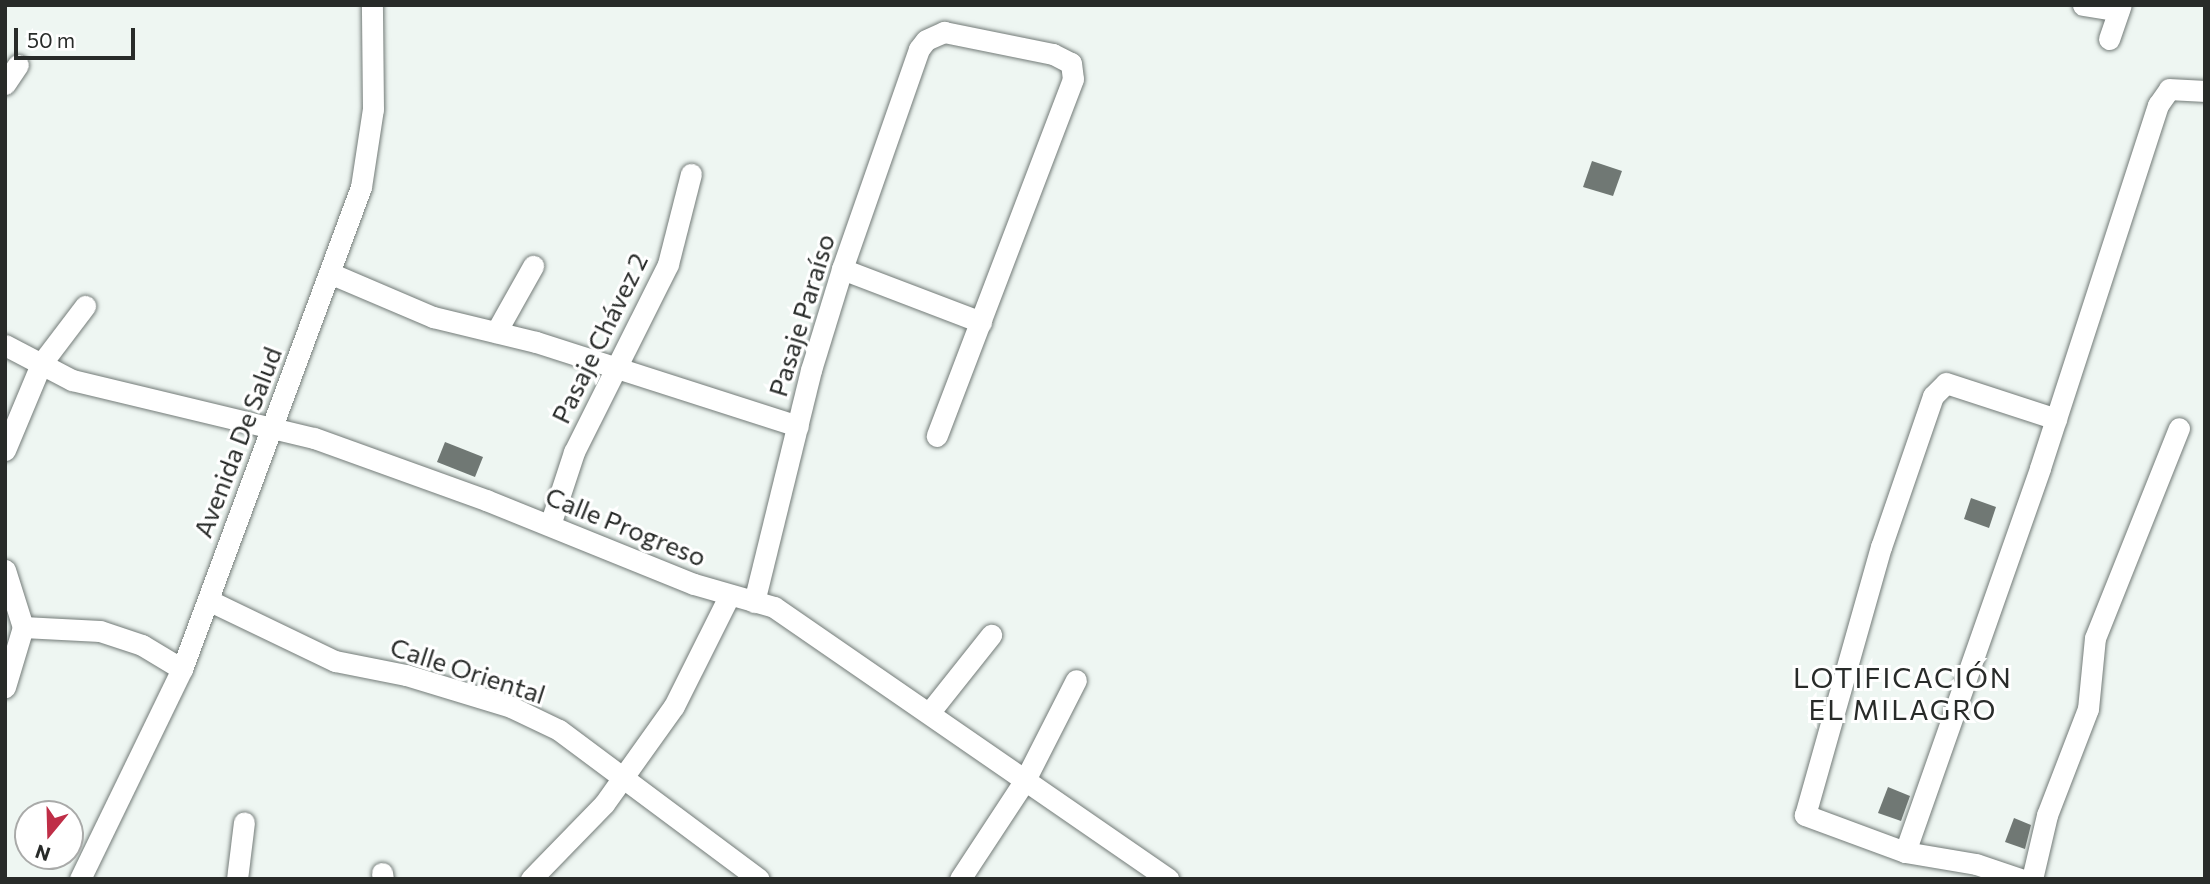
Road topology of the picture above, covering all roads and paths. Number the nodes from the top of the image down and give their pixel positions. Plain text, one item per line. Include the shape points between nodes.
1 (372, 5) edge
2 (2083, 5) edge
3 (2120, 8) edge
4 (2109, 39) dead end
5 (18, 65) dead end
6 (5, 84) edge
7 (2205, 91) edge
8 (691, 174) dead end
9 (533, 265) dead end
10 (842, 269) junction
11 (332, 274) junction
12 (85, 306) dead end
13 (981, 322) junction
14 (496, 332) junction
15 (5, 345) edge
16 (41, 364) junction
17 (618, 367) junction
18 (2056, 419) junction
19 (798, 426) junction
20 (273, 427) junction
21 (2179, 428) dead end
22 (937, 436) dead end
23 (5, 450) edge
24 (550, 525) junction
25 (5, 570) edge
26 (729, 596) junction
27 (208, 600) junction
28 (754, 602) junction
29 (23, 627) junction
30 (990, 635) dead end
31 (182, 669) junction
32 (1076, 680) dead end
33 (6, 681) edge
34 (929, 713) junction
35 (624, 776) junction
36 (1026, 780) junction
37 (244, 821) dead end
38 (1905, 852) junction
39 (535, 878) edge
40 (80, 879) edge
41 (237, 879) edge
42 (759, 879) edge
43 (960, 879) edge
44 (1168, 879) edge
45 (2020, 879) edge
46 (2032, 879) edge

1 - 11 street, Avenida De Salud via 371,122 361,187
2 - 3 street
3 - 4 street
5 - 6 street
7 - 18 street via 2169,89 2158,105
8 - 17 street, Pasaje Chávez 2 via 668,264
9 - 14 street
10 - 13 street
10 - 13 street, Pasaje Paraíso via 926,40 944,32 1054,54 1071,63 1073,79
10 - 19 street, Pasaje Paraíso
11 - 14 street via 433,317
11 - 20 street, Avenida De Salud
12 - 16 street
13 - 22 street
14 - 17 street
15 - 16 street, Calle Progreso
16 - 20 street, Calle Progreso via 108,391
16 - 23 street
17 - 19 street
17 - 24 street, Pasaje Chávez 2 via 574,452
18 - 38 street
18 - 38 street via 1946,383 1933,396 1881,547 1805,815
19 - 28 street, Pasaje Paraíso
20 - 24 street, Calle Progreso
20 - 27 street, Avenida De Salud
21 - 46 street via 2095,638 2088,709 2047,815
24 - 26 street, Calle Progreso
25 - 29 street
26 - 28 street, Calle Progreso
26 - 35 street via 697,667
27 - 31 street, Avenida De Salud
27 - 35 street, Calle Oriental via 335,661 406,675 511,707 559,730
28 - 34 street, Calle Progreso via 774,607
29 - 31 street via 100,631 142,645
29 - 33 street
30 - 34 street
31 - 40 street, Avenida De Salud
32 - 36 street
34 - 36 street, Calle Progreso
35 - 39 street
35 - 42 street, Calle Oriental via 659,808
36 - 43 street
36 - 44 street, Calle Progreso
37 - 41 street
38 - 45 street via 1976,864

